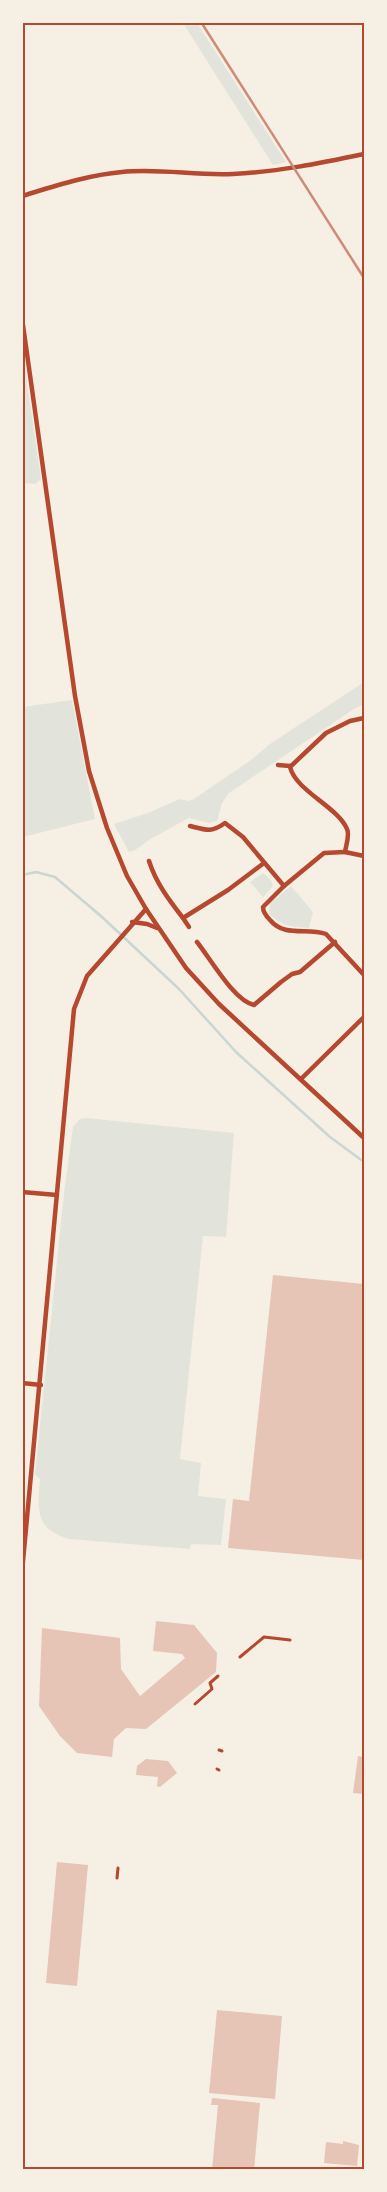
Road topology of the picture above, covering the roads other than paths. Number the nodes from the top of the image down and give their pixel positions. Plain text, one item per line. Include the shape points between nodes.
1 (364, 154) edge
2 (22, 196) edge
3 (22, 318) edge
4 (364, 718) edge
5 (278, 765) dead end
6 (290, 766) junction
7 (226, 815) dead end
8 (225, 823) junction
9 (190, 826) dead end
10 (345, 852) junction
11 (364, 856) edge
12 (150, 860) dead end
13 (264, 863) junction
14 (284, 886) junction
15 (146, 909) junction
16 (183, 918) junction
17 (132, 922) junction
18 (189, 927) dead end
19 (158, 929) junction
20 (197, 942) dead end
21 (335, 942) junction
22 (364, 975) edge
23 (364, 1017) edge
24 (301, 1079) junction
25 (364, 1138) edge
26 (22, 1192) edge
27 (57, 1195) junction
28 (22, 1383) edge
29 (41, 1385) junction
30 (22, 1572) edge
31 (290, 1640) dead end
32 (240, 1657) dead end
33 (218, 1676) dead end
34 (195, 1704) dead end
35 (118, 1868) dead end
36 (117, 1878) dead end

1 - 2 street via 269,171 231,174 122,172
3 - 15 street via 75,696 89,772 107,828 127,876
4 - 6 street via 326,733
5 - 6 street
6 - 10 street via 313,796 332,810 347,828
7 - 8 street
8 - 9 street via 216,830
8 - 13 street via 243,837
10 - 11 street
10 - 14 street via 324,853
12 - 16 street via 160,886
13 - 14 street
13 - 16 street
14 - 21 street via 263,906 271,922 288,931 323,932
15 - 17 street
15 - 19 street
16 - 18 street
17 - 19 street
17 - 27 street via 87,976 74,1009
19 - 24 street via 186,968 219,1004
20 - 21 street via 230,987 254,1005
21 - 22 street
23 - 24 street
24 - 25 street
26 - 27 street
27 - 29 street
28 - 29 street
29 - 30 street
31 - 32 street via 264,1637
33 - 34 street via 210,1683 212,1689
35 - 36 street

